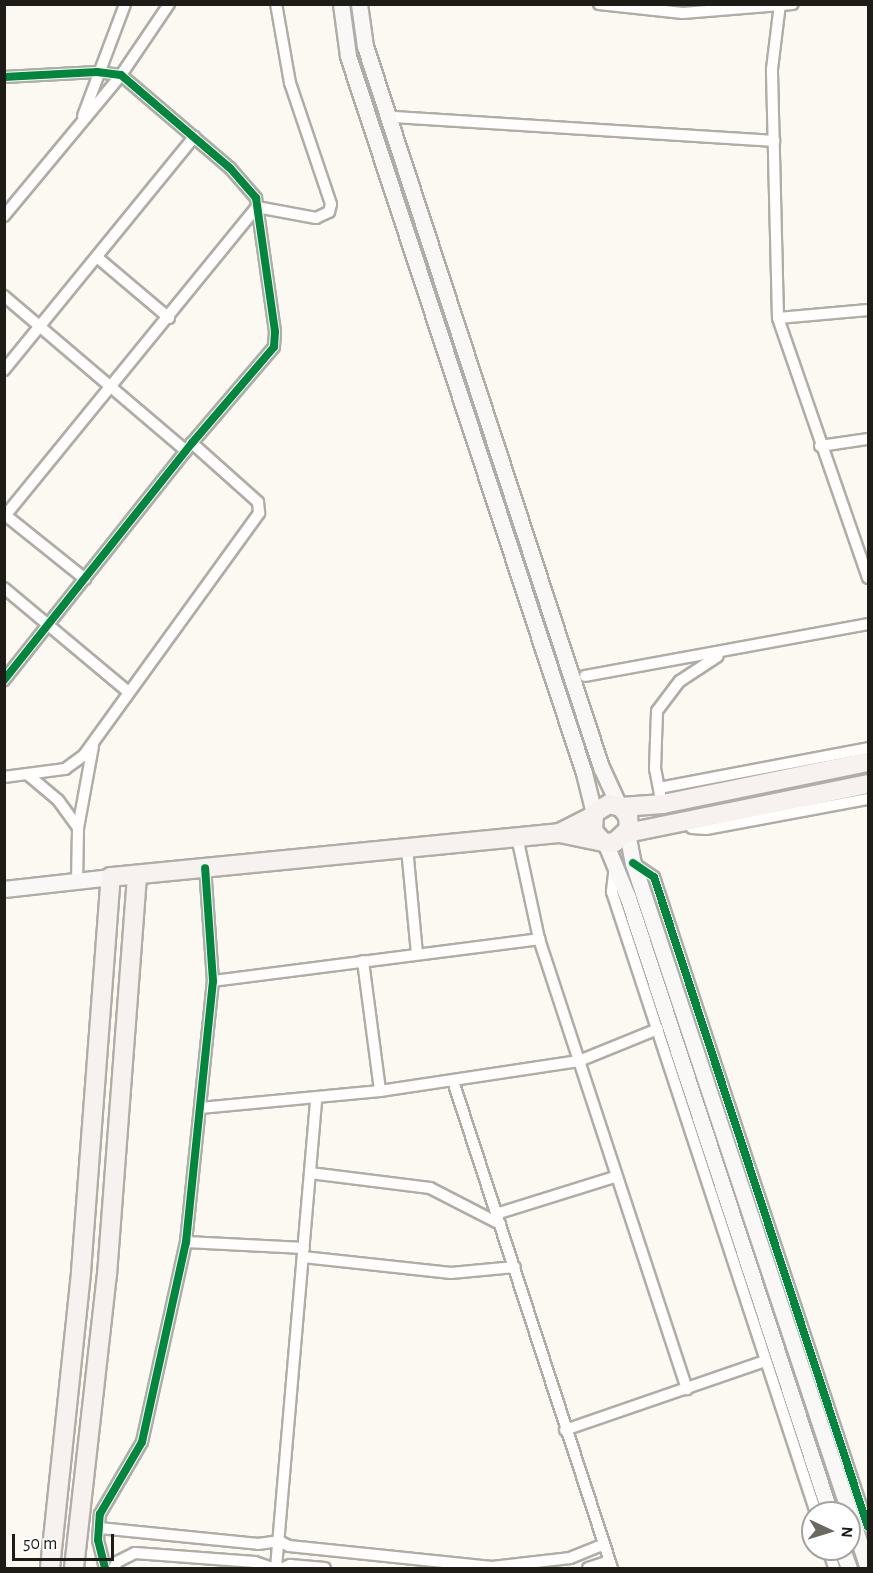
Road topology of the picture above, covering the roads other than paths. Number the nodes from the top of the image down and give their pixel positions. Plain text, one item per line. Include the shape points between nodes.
1 (125, 4) edge
2 (169, 4) edge
3 (276, 4) edge
4 (341, 4) edge
5 (360, 4) edge
6 (599, 4) edge
7 (793, 4) edge
8 (779, 5) edge
9 (686, 9) edge
10 (97, 72) junction
11 (121, 75) junction
12 (4, 78) edge
13 (396, 117) dead end
14 (81, 124) junction
15 (194, 137) junction
16 (774, 141) junction
17 (257, 207) junction
18 (4, 216) edge
19 (98, 258) junction
20 (4, 296) edge
21 (868, 310) edge
22 (169, 318) junction
23 (778, 318) junction
24 (42, 326) junction
25 (4, 370) edge
26 (113, 387) junction
27 (868, 439) edge
28 (820, 446) junction
29 (189, 447) junction
30 (5, 515) edge
31 (868, 578) edge
32 (85, 579) junction
33 (4, 588) edge
34 (868, 624) edge
35 (48, 625) junction
36 (729, 651) junction
37 (585, 676) dead end
38 (4, 680) edge
39 (127, 691) junction
40 (94, 742) junction
41 (868, 748) edge
42 (868, 762) edge
43 (27, 774) junction
44 (4, 777) edge
45 (868, 784) edge
46 (661, 796) junction
47 (868, 799) edge
48 (620, 806) junction
49 (593, 815) junction
50 (684, 820) junction
51 (78, 828) junction
52 (560, 833) junction
53 (627, 833) junction
54 (517, 837) junction
55 (604, 841) junction
56 (407, 848) junction
57 (633, 863) junction
58 (615, 864) junction
59 (205, 868) junction
60 (137, 875) junction
61 (111, 878) junction
62 (77, 882) junction
63 (4, 889) edge
64 (539, 939) junction
65 (417, 954) junction
66 (363, 961) junction
67 (213, 981) junction
68 (658, 1029) junction
69 (579, 1061) junction
70 (453, 1081) junction
71 (380, 1091) junction
72 (316, 1098) junction
73 (200, 1108) junction
74 (310, 1173) junction
75 (615, 1177) junction
76 (498, 1219) junction
77 (186, 1242) junction
78 (304, 1253) junction
79 (515, 1266) junction
80 (765, 1361) junction
81 (687, 1389) junction
82 (565, 1430) junction
83 (812, 1501) edge
84 (826, 1501) edge
85 (868, 1527) edge
86 (99, 1528) junction
87 (279, 1541) junction
88 (603, 1545) junction
89 (610, 1565) edge
90 (50, 1569) edge
91 (74, 1569) edge
92 (105, 1569) edge
93 (114, 1569) edge
94 (274, 1569) edge
95 (283, 1569) edge
96 (325, 1569) edge
97 (588, 1569) edge
98 (868, 1569) edge

1 - 10 street
2 - 11 street
3 - 17 street via 290,83 331,204 329,212 316,218
4 - 49 main road via 348,56 584,773
5 - 48 main road via 365,46 601,767
6 - 9 street
7 - 8 street
8 - 9 street
8 - 16 street via 773,48
10 - 11 street
10 - 12 street
10 - 14 street
11 - 14 street
11 - 15 street
13 - 16 street
14 - 18 street
15 - 17 street via 254,191
15 - 19 street
16 - 23 street
17 - 22 street
17 - 29 street via 274,313 274,347
19 - 22 street
19 - 24 street
20 - 24 street
21 - 23 street
22 - 26 street
23 - 28 street
24 - 25 street
24 - 26 street
26 - 29 street
26 - 30 street
27 - 28 street
28 - 31 street
29 - 32 street
29 - 39 street via 258,502 260,509
30 - 32 street
32 - 35 street
33 - 35 street
34 - 36 street
35 - 38 street
35 - 39 street
36 - 37 street
36 - 46 street via 687,676 663,699 656,727
39 - 40 street
40 - 43 street via 65,769
40 - 51 street
41 - 46 street
42 - 46 main road
43 - 44 street
43 - 51 street via 58,800
45 - 50 main road
46 - 48 main road
47 - 50 street via 706,829 692,828
48 - 49 main road via 603,806
48 - 53 main road via 628,816
49 - 52 main road
49 - 55 main road via 593,831
50 - 53 main road
51 - 62 street
52 - 54 main road
52 - 55 main road
53 - 55 main road via 615,842
53 - 57 main road
54 - 56 main road
54 - 64 street
55 - 58 main road
56 - 59 main road
56 - 65 street
57 - 85 street via 654,877
57 - 98 main road
58 - 68 street via 612,892
58 - 84 main road
59 - 60 main road
59 - 67 street
60 - 61 main road
60 - 91 main road via 108,1263
61 - 62 main road
61 - 90 main road via 81,1272
62 - 63 main road
64 - 65 street
64 - 69 street
65 - 66 street
66 - 67 street
66 - 71 street
67 - 73 street
68 - 69 street
68 - 80 street
69 - 70 street
69 - 75 street
70 - 71 street
70 - 76 street
71 - 72 street
72 - 73 street
72 - 74 street
73 - 77 street
74 - 76 street via 430,1188
74 - 78 street
75 - 76 street
75 - 81 street
76 - 79 street
77 - 78 street
77 - 86 street via 142,1442 100,1514
78 - 79 street via 451,1273
78 - 87 street
79 - 82 street
80 - 81 street
80 - 83 street
81 - 82 street
82 - 88 street
86 - 87 street via 258,1544
86 - 92 street
87 - 88 street via 289,1546 492,1567 570,1558
87 - 94 street
88 - 89 street
89 - 97 street
93 - 94 street via 117,1562 135,1553 255,1562
95 - 96 street via 290,1565

